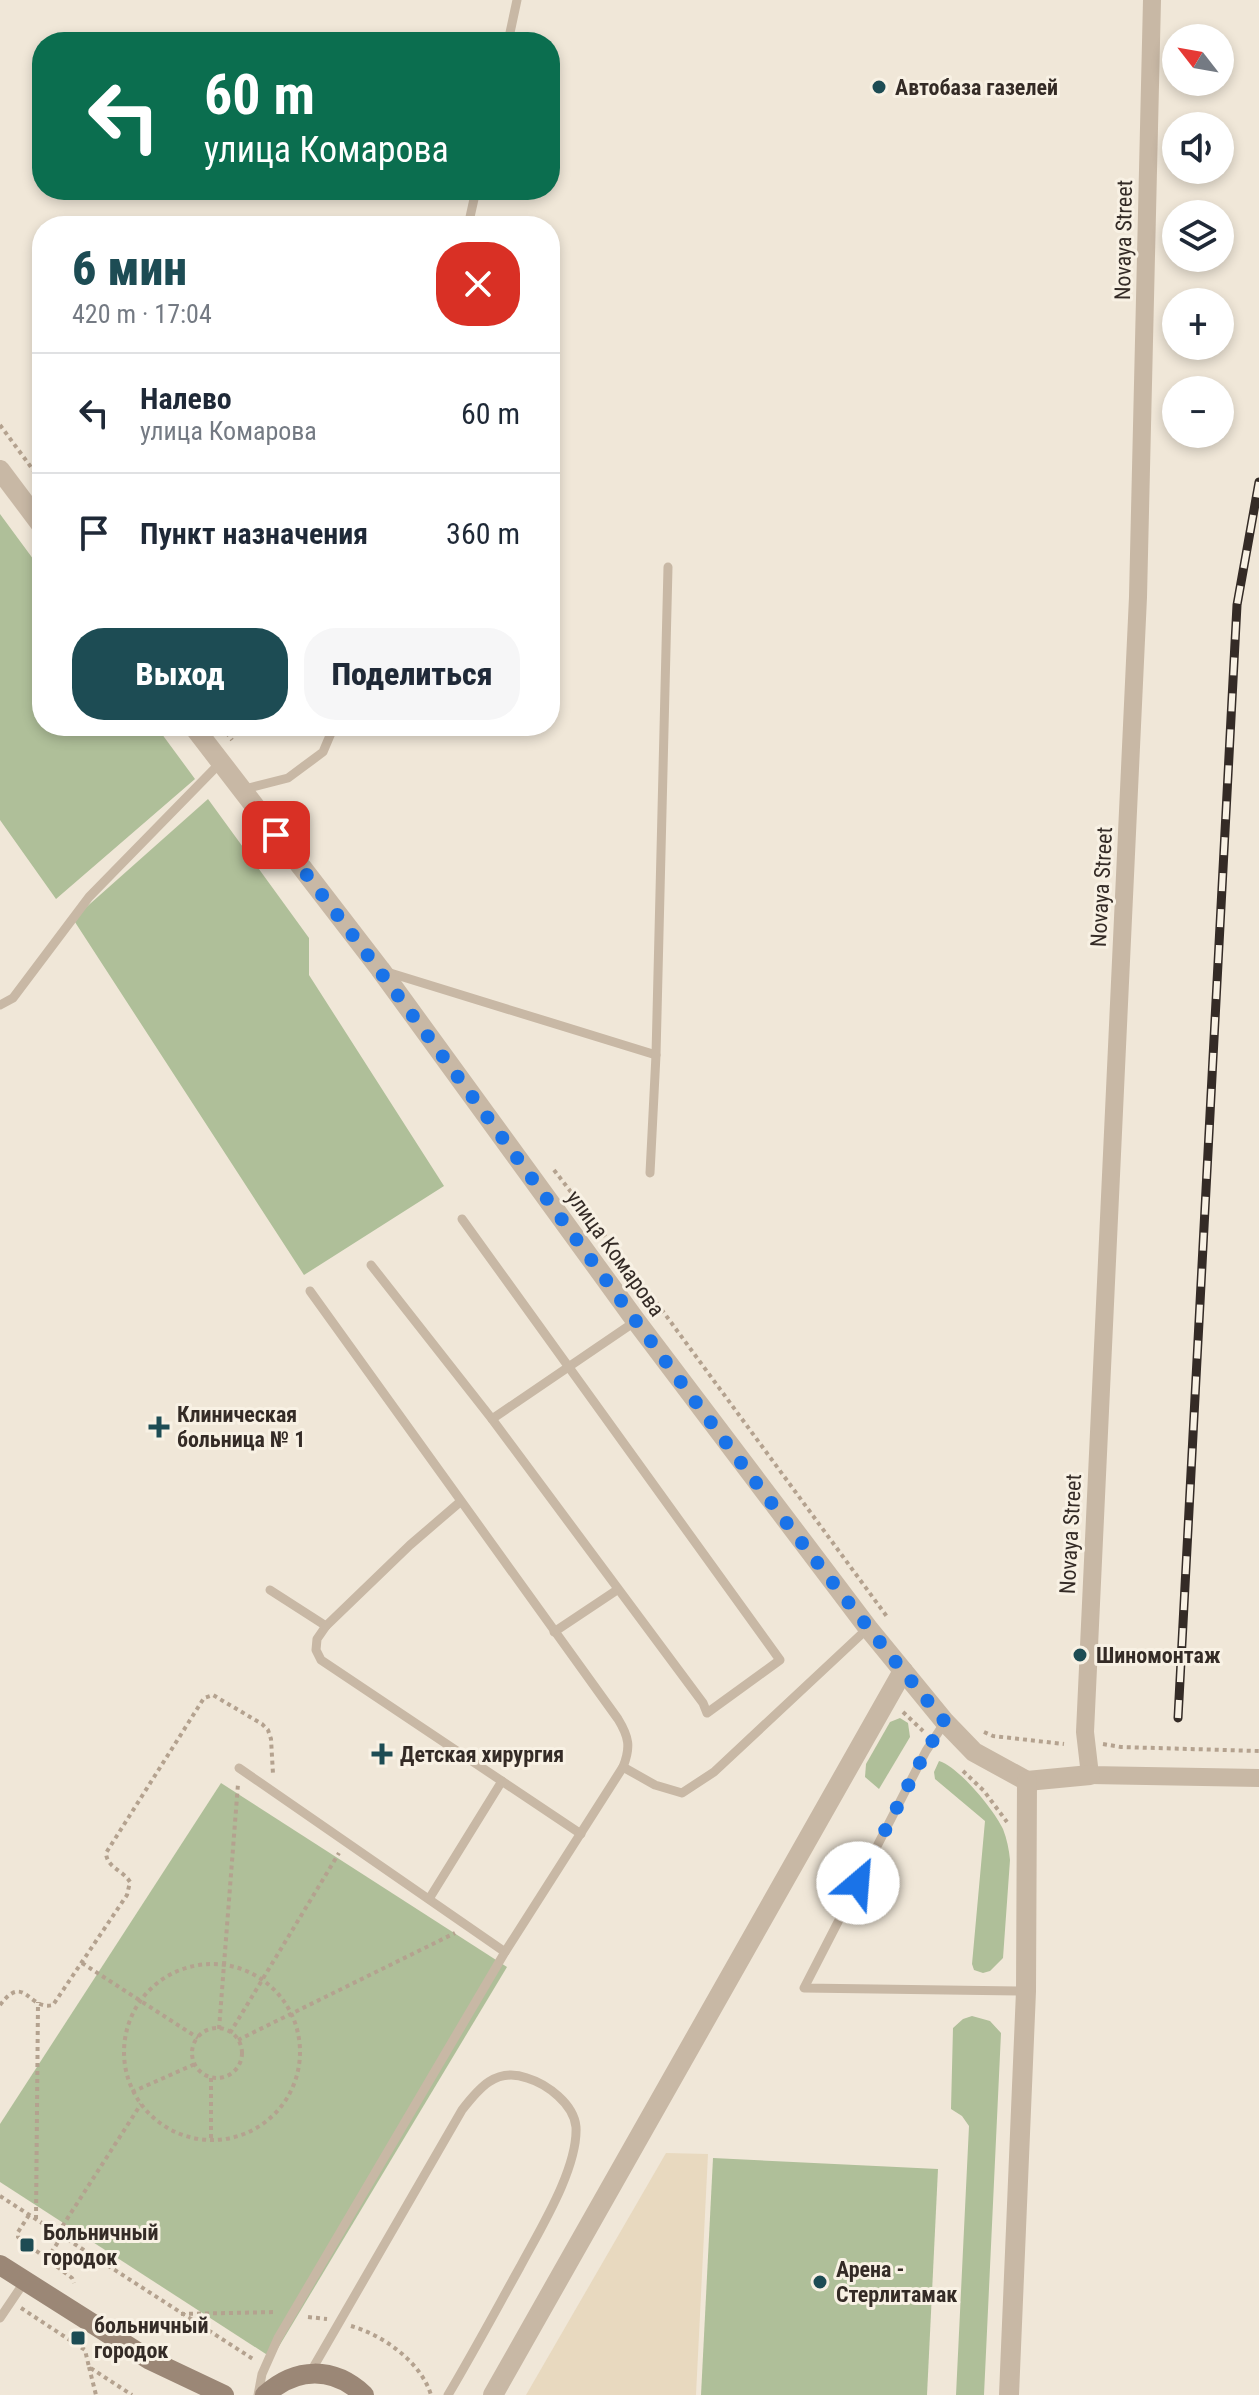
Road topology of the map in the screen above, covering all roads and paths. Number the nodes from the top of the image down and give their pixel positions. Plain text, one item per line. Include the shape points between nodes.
1 (517, 0) edge
2 (1152, 0) edge
3 (510, 32) edge
4 (0, 425) edge
5 (32, 468) edge
6 (0, 470) edge
7 (32, 513) edge
8 (668, 567) dead end
9 (201, 736) edge
10 (229, 736) edge
11 (330, 736) edge
12 (239, 749) dead end
13 (221, 762) junction
14 (241, 790) junction
15 (380, 969) junction
16 (0, 1005) edge
17 (656, 1055) junction
18 (546, 1160) dead end
19 (650, 1173) dead end
20 (462, 1219) dead end
21 (371, 1265) dead end
22 (310, 1291) dead end
23 (636, 1321) junction
24 (568, 1368) junction
25 (492, 1419) junction
26 (460, 1502) junction
27 (270, 1590) dead end
28 (617, 1590) junction
29 (893, 1624) dead end
30 (326, 1626) junction
31 (868, 1628) junction
32 (554, 1632) junction
33 (903, 1671) junction
34 (886, 1700) junction
35 (974, 1721) dead end
36 (945, 1722) junction
37 (933, 1740) junction
38 (1064, 1744) dead end
39 (1102, 1744) dead end
40 (1259, 1751) edge
41 (623, 1767) junction
42 (239, 1768) joint
43 (961, 1769) dead end
44 (1090, 1775) junction
45 (1259, 1778) edge
46 (502, 1781) junction
47 (1027, 1781) junction
48 (288, 1801) junction
49 (1008, 1823) dead end
50 (581, 1834) junction
51 (346, 1842) junction
52 (429, 1899) junction
53 (468, 1927) junction
54 (505, 1952) junction
55 (82, 1963) junction
56 (224, 1965) junction
57 (263, 1980) junction
58 (1026, 1991) junction
59 (140, 2001) junction
60 (38, 2002) junction
61 (0, 2005) edge
62 (290, 2014) junction
63 (219, 2029) junction
64 (230, 2033) junction
65 (198, 2038) junction
66 (238, 2040) junction
67 (195, 2064) junction
68 (211, 2077) junction
69 (132, 2092) junction
70 (141, 2104) junction
71 (211, 2140) junction
72 (0, 2196) edge
73 (29, 2215) junction
74 (36, 2219) junction
75 (60, 2235) junction
76 (47, 2259) junction
77 (0, 2265) edge
78 (25, 2281) junction
79 (74, 2283) dead end
80 (11, 2302) junction
81 (0, 2318) edge
82 (265, 2366) junction
83 (89, 2367) junction
84 (310, 2373) junction
85 (96, 2395) edge
86 (132, 2395) edge
87 (224, 2395) edge
88 (258, 2395) edge
89 (265, 2395) edge
90 (364, 2395) edge
91 (448, 2395) edge
92 (493, 2395) edge
93 (1009, 2395) edge

1 - 3 lane
2 - 44 street, Novaya Street via 1138,597 1085,1732
4 - 5 path
6 - 7 street
8 - 17 lane
9 - 13 street, улица Комарова
10 - 12 path
11 - 14 lane via 323,752 288,778
13 - 14 street, улица Комарова
13 - 16 lane via 89,897 13,998
14 - 15 street, улица Комарова
15 - 17 lane
15 - 23 street, улица Комарова
17 - 19 lane
18 - 29 path
20 - 24 lane
21 - 25 lane
22 - 26 lane
23 - 24 lane
23 - 31 street, улица Комарова
24 - 25 lane
24 - 28 lane via 780,1660 707,1713
25 - 28 lane
26 - 30 lane
26 - 32 lane
27 - 30 lane
28 - 32 lane
30 - 46 lane via 317,1639 321,1660
31 - 33 street, улица Комарова
31 - 41 lane via 714,1772 682,1793
32 - 41 lane via 628,1736 630,1751
33 - 34 street
33 - 36 street, улица Комарова
34 - 37 path
34 - 92 street
35 - 38 path via 993,1736
36 - 37 lane
36 - 47 street, улица Комарова via 985,1760
37 - 58 lane via 804,1988
39 - 40 path
41 - 50 lane
42 - 48 lane
42 - 56 path
43 - 49 path
44 - 45 street
44 - 47 street
46 - 50 lane
46 - 52 lane
47 - 58 street
48 - 51 lane
48 - 55 path via 271,1771 268,1730 213,1695 204,1698 109,1846 107,1860 127,1876 131,1888
50 - 54 lane
51 - 52 lane
51 - 57 path
52 - 53 lane
53 - 54 lane
53 - 62 path
54 - 82 lane
55 - 59 path
55 - 60 path via 53,2005
56 - 57 path
56 - 59 path via 178,1970
56 - 63 path
57 - 62 path
57 - 64 path
58 - 93 street
59 - 65 path
59 - 69 path via 125,2035 124,2064
60 - 61 path via 16,1991
60 - 74 path
62 - 66 path
62 - 71 path via 300,2053 295,2082 281,2108 259,2127 231,2139
63 - 64 path
63 - 65 path
64 - 66 path
65 - 67 path via 192,2052
66 - 68 path via 240,2064 227,2076
67 - 68 path
67 - 69 path
68 - 71 path
69 - 70 path
70 - 71 path via 174,2133
70 - 75 path
72 - 73 path
73 - 74 path
73 - 76 path via 18,2237
74 - 75 path
75 - 76 path
75 - 82 path
76 - 79 path
77 - 78 main road
78 - 80 lane
78 - 87 main road via 150,2360
80 - 81 lane
80 - 83 path via 85,2350
82 - 88 lane
83 - 85 path
83 - 86 path
84 - 89 main road via 285,2380
84 - 90 main road via 348,2381
84 - 91 lane via 462,2110 492,2078 526,2077 560,2097 571,2112 576,2125 567,2174

